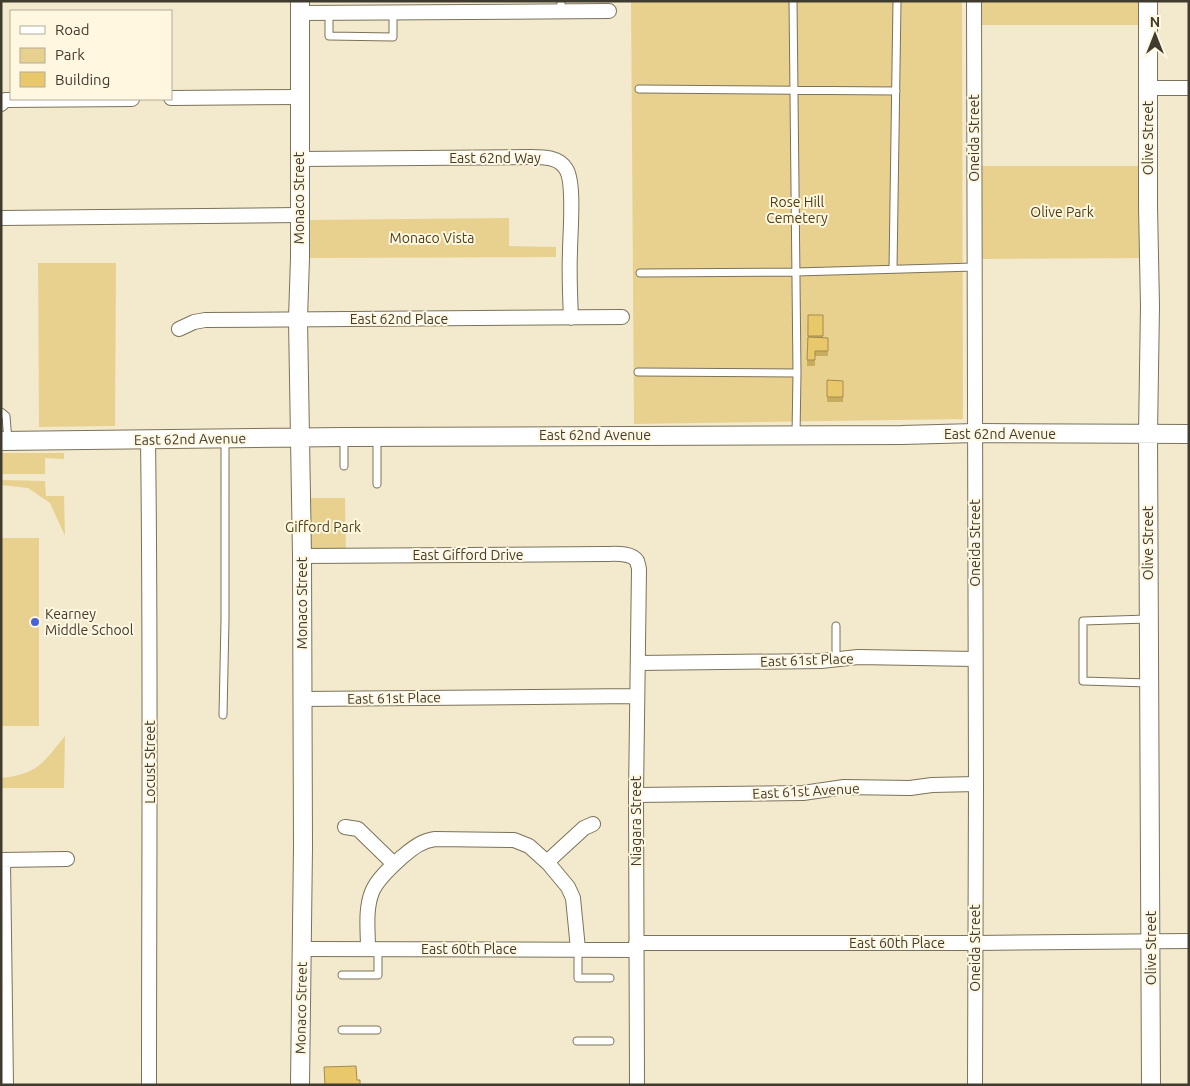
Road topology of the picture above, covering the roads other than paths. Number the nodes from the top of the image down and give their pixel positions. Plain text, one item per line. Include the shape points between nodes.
1 (794, 1) edge
2 (897, 1) edge
3 (974, 1) edge
4 (1148, 1) edge
5 (561, 6) edge
6 (300, 7) edge
7 (604, 8) edge
8 (329, 12) junction
9 (393, 12) junction
10 (1148, 88) junction
11 (1189, 88) edge
12 (639, 89) dead end
13 (794, 90) junction
14 (896, 91) junction
15 (299, 97) junction
16 (172, 98) edge
17 (300, 159) junction
18 (299, 215) junction
19 (1, 218) edge
20 (975, 267) junction
21 (893, 269) junction
22 (796, 272) junction
23 (640, 273) dead end
24 (622, 317) dead end
25 (571, 318) junction
26 (298, 319) junction
27 (179, 329) dead end
28 (638, 372) dead end
29 (797, 373) junction
30 (1, 412) edge
31 (975, 433) junction
32 (1148, 434) junction
33 (1189, 434) edge
34 (796, 435) junction
35 (377, 436) junction
36 (300, 437) junction
37 (344, 437) junction
38 (225, 438) junction
39 (148, 440) junction
40 (5, 441) edge
41 (344, 466) dead end
42 (377, 484) dead end
43 (302, 556) junction
44 (634, 559) joint
45 (1149, 620) junction
46 (836, 626) dead end
47 (975, 659) junction
48 (836, 660) junction
49 (638, 663) junction
50 (1149, 683) junction
51 (637, 696) junction
52 (302, 700) junction
53 (223, 715) dead end
54 (976, 784) junction
55 (636, 795) junction
56 (594, 824) dead end
57 (345, 827) dead end
58 (2, 860) edge
59 (67, 860) dead end
60 (547, 862) junction
61 (394, 864) junction
62 (1151, 940) junction
63 (1189, 941) edge
64 (976, 943) junction
65 (636, 946) junction
66 (302, 949) junction
67 (373, 949) junction
68 (578, 950) junction
69 (342, 975) dead end
70 (610, 978) dead end
71 (3, 988) edge
72 (342, 1030) dead end
73 (378, 1030) dead end
74 (577, 1041) dead end
75 (610, 1041) dead end
76 (6, 1085) edge
77 (149, 1085) edge
78 (300, 1085) edge
79 (637, 1085) edge
80 (975, 1085) edge
81 (1151, 1085) edge

1 - 13 lane
2 - 14 lane
3 - 20 street, Oneida Street
4 - 10 street, Olive Street
5 - 7 street
5 - 9 street
6 - 8 street
6 - 15 street, Monaco Street
8 - 9 street
8 - 9 lane via 329,36 393,37
10 - 11 street
10 - 32 street, Olive Street
12 - 13 lane
13 - 14 lane
13 - 22 lane
14 - 21 lane
15 - 16 street
15 - 17 street, Monaco Street
17 - 18 street, Monaco Street
17 - 25 street, East 62nd Way via 543,157 557,160 566,168 570,181
18 - 19 street
18 - 26 street, Monaco Street
20 - 21 lane
20 - 31 street, Oneida Street
21 - 22 lane
22 - 23 lane
22 - 29 lane
24 - 25 street, East 62nd Place
25 - 26 street, East 62nd Place
26 - 27 street, East 62nd Place via 205,320
26 - 36 street, Monaco Street
28 - 29 lane
29 - 34 lane
30 - 40 lane via 6,416
31 - 32 street, East 62nd Avenue
31 - 34 street, East 62nd Avenue
31 - 47 street, Oneida Street
32 - 33 street, East 62nd Avenue
32 - 45 street, Olive Street
34 - 35 street, East 62nd Avenue
35 - 37 street, East 62nd Avenue
35 - 42 lane
36 - 37 street, East 62nd Avenue
36 - 38 street, East 62nd Avenue
36 - 43 street, Monaco Street
37 - 41 lane
38 - 39 street, East 62nd Avenue
38 - 53 lane
39 - 40 street, East 62nd Avenue
39 - 77 street, Locust Street
43 - 44 street, East Gifford Drive via 605,554
43 - 52 street, Monaco Street
44 - 49 street, Niagara Street via 639,569
45 - 50 street, Olive Street
45 - 50 lane via 1083,621 1083,681
46 - 48 lane
47 - 48 street, East 61st Place via 858,657
47 - 54 street, Oneida Street
48 - 49 street, East 61st Place
49 - 51 street, Niagara Street
50 - 62 street, Olive Street
51 - 52 street, East 61st Place
51 - 55 street, Niagara Street
52 - 66 street, Monaco Street
54 - 55 street, East 61st Avenue via 844,787 803,793
54 - 64 street, Oneida Street
55 - 65 street, Niagara Street
56 - 60 street via 584,828
57 - 61 street via 358,829
58 - 59 street
58 - 71 street
60 - 61 street via 529,846 514,840 435,839 414,846
60 - 68 street via 573,898
61 - 67 street via 372,891 368,911
62 - 63 street, East 60th Place
62 - 64 street, East 60th Place
62 - 81 street, Olive Street
64 - 65 street, East 60th Place
64 - 80 street, Oneida Street
65 - 68 street, East 60th Place
65 - 79 street, Niagara Street
66 - 67 street, East 60th Place
66 - 78 street, Monaco Street
67 - 68 street, East 60th Place
67 - 69 lane via 378,975
68 - 70 lane via 578,978
71 - 76 street
72 - 73 lane
74 - 75 lane

